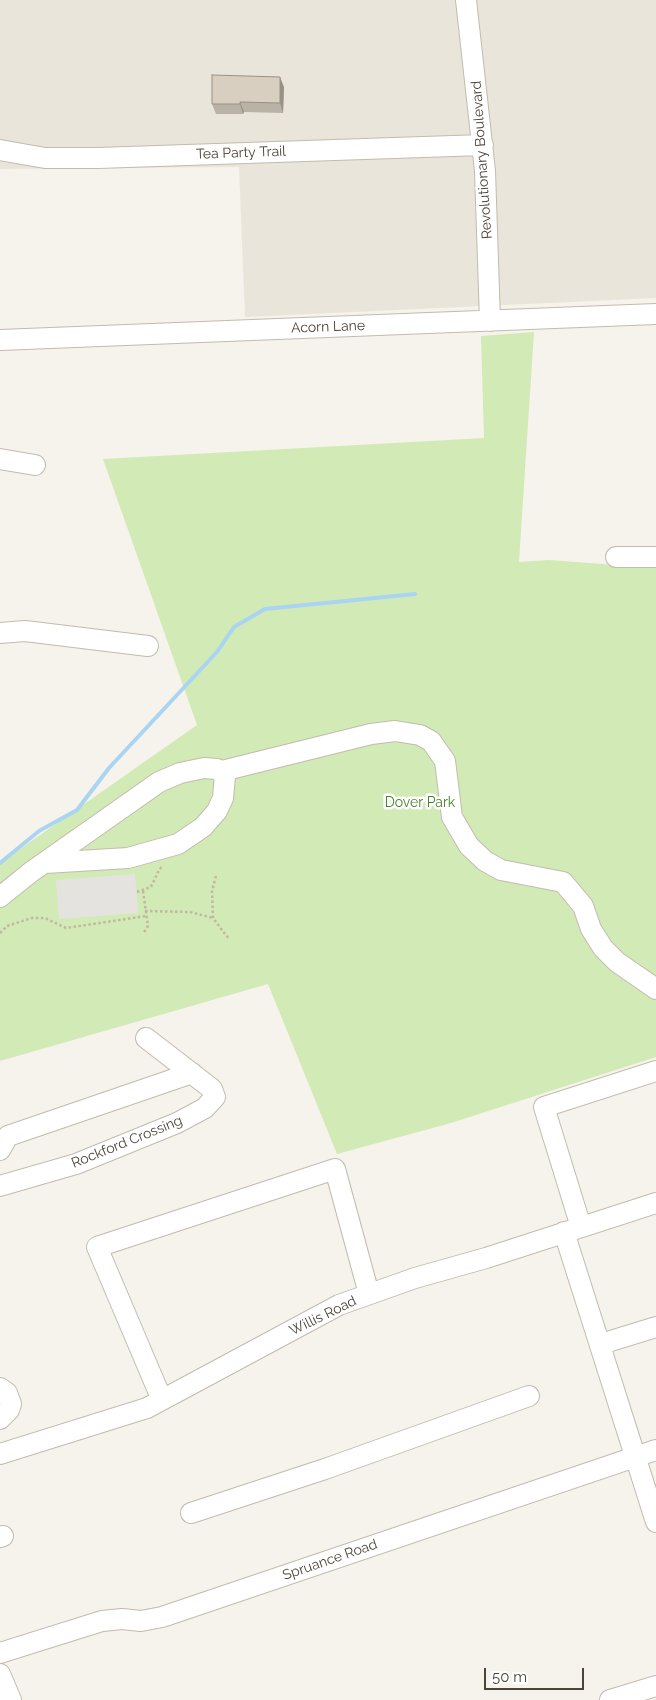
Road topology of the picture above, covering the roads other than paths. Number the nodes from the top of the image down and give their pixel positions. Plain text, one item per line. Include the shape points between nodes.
1 (466, 0) edge
2 (483, 145) junction
3 (0, 150) edge
4 (656, 314) edge
5 (490, 321) junction
6 (0, 340) edge
7 (0, 459) edge
8 (35, 466) dead end
9 (656, 556) edge
10 (616, 557) dead end
11 (0, 633) edge
12 (148, 646) dead end
13 (222, 772) junction
14 (46, 863) junction
15 (0, 897) edge
16 (656, 989) edge
17 (146, 1038) dead end
18 (656, 1071) edge
19 (192, 1073) junction
20 (0, 1150) edge
21 (0, 1186) edge
22 (656, 1203) edge
23 (572, 1229) junction
24 (369, 1294) junction
25 (656, 1327) edge
26 (601, 1344) junction
27 (0, 1388) edge
28 (529, 1396) dead end
29 (162, 1400) junction
30 (0, 1420) edge
31 (656, 1450) edge
32 (5, 1452) edge
33 (634, 1457) junction
34 (191, 1514) dead end
35 (656, 1522) edge
36 (0, 1653) edge
37 (0, 1674) edge
38 (656, 1686) edge
39 (11, 1700) edge
40 (610, 1700) edge

1 - 2 street, Revolutionary Boulevard
2 - 3 street, Tea Party Trail via 98,158 45,158
2 - 5 street, Revolutionary Boulevard
4 - 5 street, Acorn Lane
5 - 6 street, Acorn Lane
7 - 8 street
9 - 10 street
11 - 12 street via 25,631
13 - 14 street via 199,768 159,782
13 - 14 street via 225,790 217,810 203,827 178,844 128,858
13 - 16 street via 371,734 395,731 420,735 431,741 445,762 452,817 469,846 501,870 563,882 583,906 591,929 603,948 617,962
14 - 15 street
17 - 19 street, Rockford Crossing
18 - 23 street via 544,1107
19 - 20 street via 8,1136
19 - 21 street, Rockford Crossing via 212,1089 215,1097 205,1108 177,1123 76,1164
22 - 23 street, Willis Road
23 - 24 street, Willis Road
23 - 26 street
24 - 29 street, Willis Road via 339,1305
24 - 29 street via 334,1169 97,1247
25 - 26 street
26 - 33 street
27 - 30 street via 7,1393 11,1404 10,1410
28 - 34 street
29 - 32 street, Willis Road via 147,1408
30 - 32 street
31 - 33 street, Spruance Road
33 - 35 street
33 - 36 street, Spruance Road via 162,1617 141,1621 102,1621
37 - 39 street
38 - 40 street

